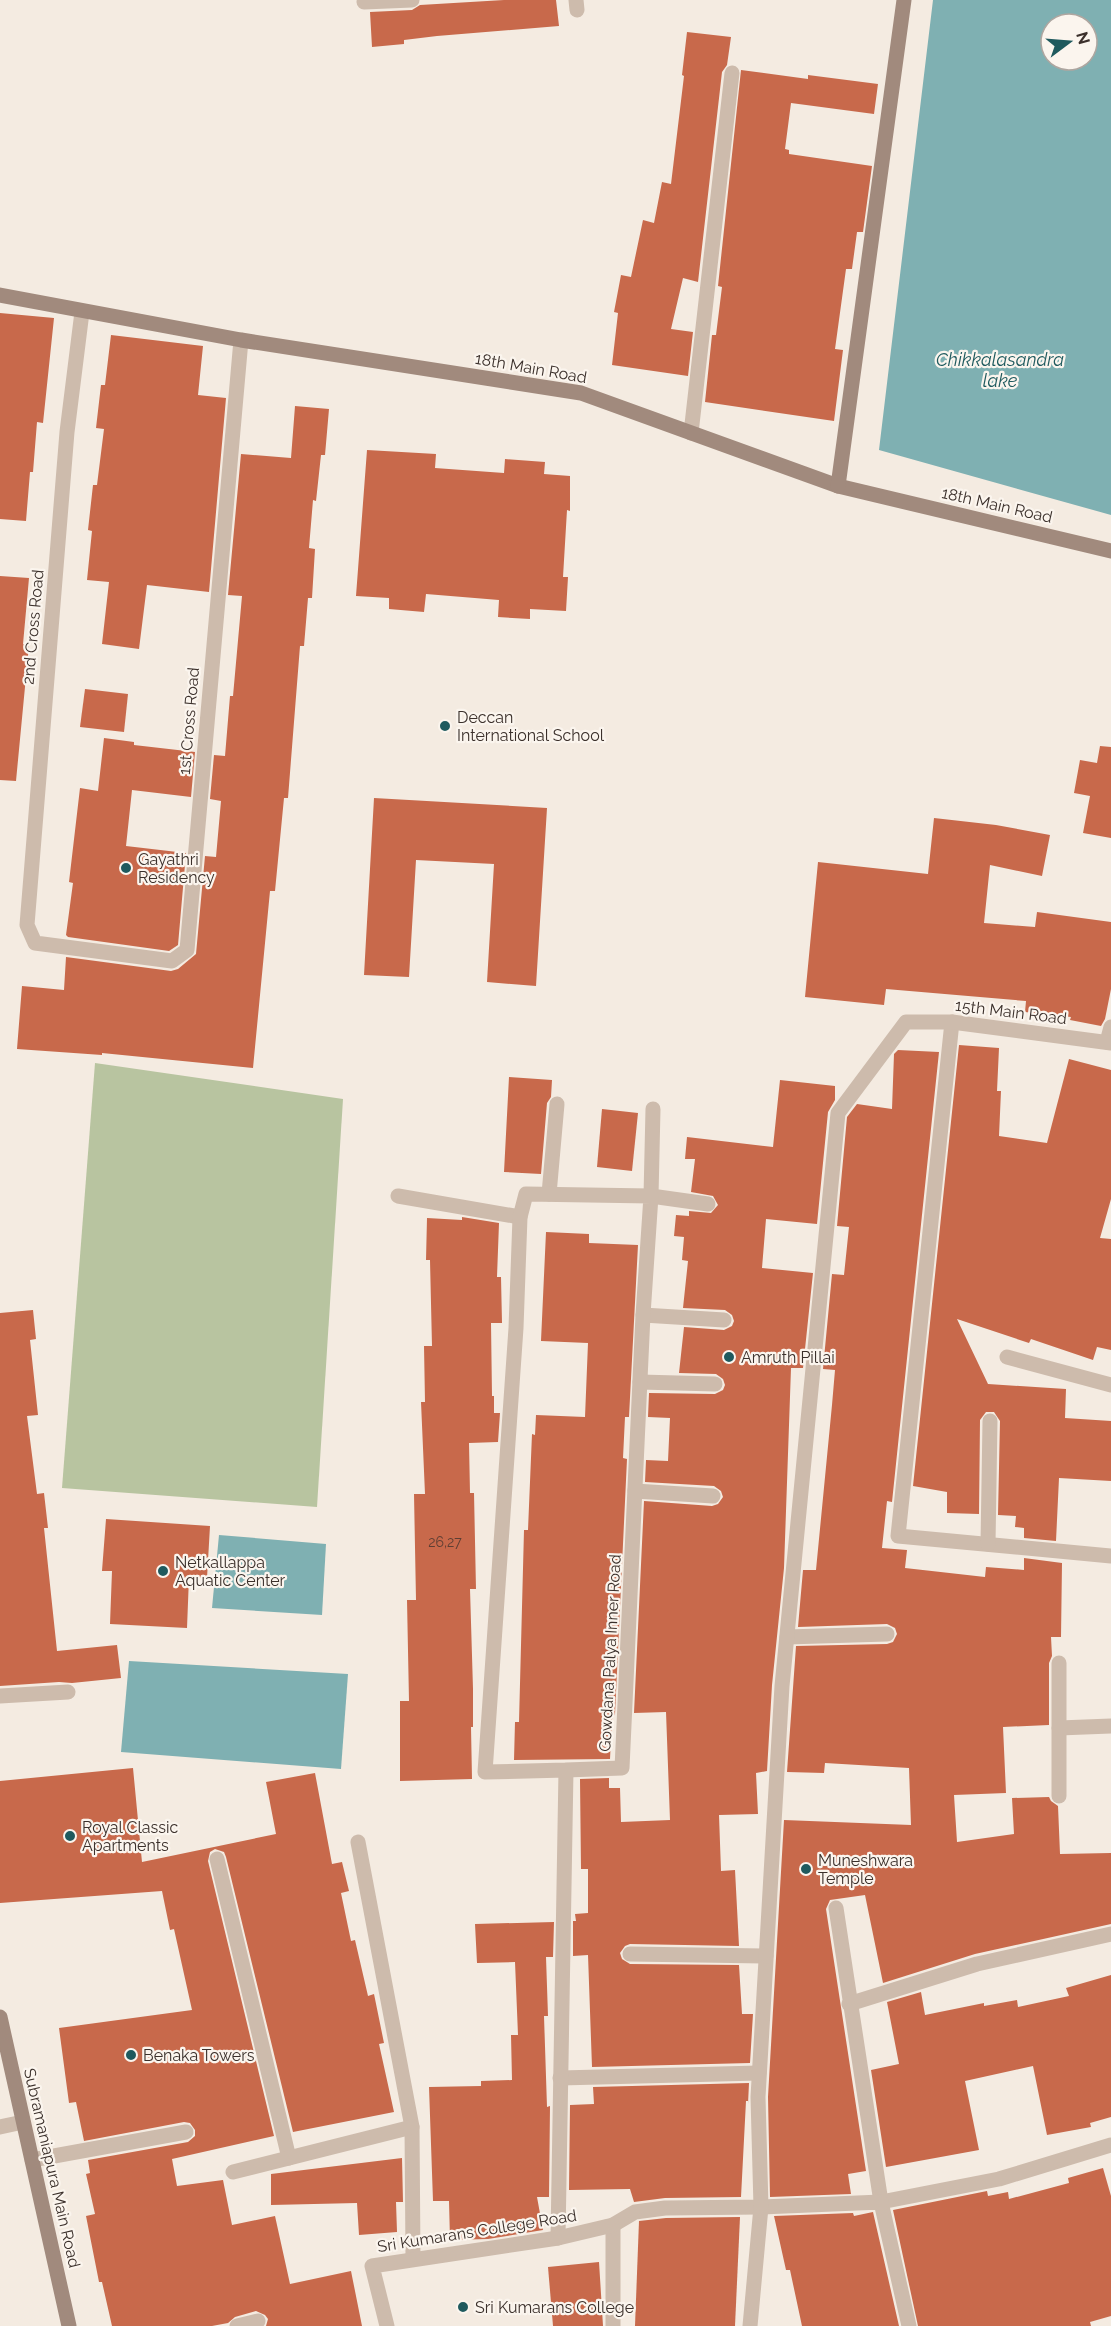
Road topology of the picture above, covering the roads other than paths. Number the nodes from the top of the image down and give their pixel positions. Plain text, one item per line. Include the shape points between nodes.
1 (412, 0) edge
2 (903, 0) edge
3 (364, 2) dead end
4 (732, 73) dead end
5 (0, 295) edge
6 (82, 312) junction
7 (241, 340) junction
8 (691, 433) junction
9 (838, 486) junction
10 (1111, 551) edge
11 (36, 943) joint
12 (952, 1022) junction
13 (1111, 1027) edge
14 (1109, 1042) edge
15 (557, 1104) dead end
16 (653, 1109) dead end
17 (549, 1194) junction
18 (398, 1196) dead end
19 (651, 1196) junction
20 (708, 1203) dead end
21 (520, 1217) junction
22 (643, 1315) junction
23 (724, 1320) dead end
24 (1007, 1357) dead end
25 (640, 1382) junction
26 (716, 1384) dead end
27 (1111, 1384) edge
28 (990, 1421) dead end
29 (635, 1491) junction
30 (713, 1496) dead end
31 (988, 1544) junction
32 (1111, 1556) edge
33 (887, 1634) dead end
34 (787, 1637) junction
35 (1059, 1663) dead end
36 (69, 1692) dead end
37 (0, 1696) edge
38 (1111, 1726) edge
39 (1059, 1728) junction
40 (566, 1770) junction
41 (1059, 1796) dead end
42 (358, 1842) dead end
43 (217, 1859) dead end
44 (836, 1908) dead end
45 (1111, 1934) edge
46 (630, 1954) dead end
47 (766, 1956) junction
48 (849, 2004) junction
49 (0, 2017) edge
50 (759, 2073) junction
51 (560, 2078) junction
52 (23, 2122) junction
53 (0, 2127) edge
54 (412, 2127) junction
55 (186, 2132) dead end
56 (1111, 2145) edge
57 (289, 2158) junction
58 (32, 2160) junction
59 (233, 2172) dead end
60 (881, 2202) junction
61 (762, 2207) junction
62 (613, 2225) junction
63 (558, 2238) junction
64 (412, 2258) junction
65 (258, 2321) dead end
66 (69, 2326) edge
67 (237, 2326) edge
68 (387, 2326) edge
69 (613, 2326) edge
70 (750, 2326) edge
71 (909, 2326) edge

1 - 3 street
2 - 9 street
4 - 8 street
5 - 6 street, 18th Main Road
6 - 7 street, 18th Main Road
6 - 11 street, 2nd Cross Road via 67,432 27,925
7 - 8 street, 18th Main Road via 581,393
7 - 11 street, 1st Cross Road via 187,951 172,961
8 - 9 street, 18th Main Road
9 - 10 street, 18th Main Road
12 - 14 street, 15th Main Road
12 - 31 street via 898,1536
12 - 34 street, 15th Main Road via 906,1022 838,1113
13 - 14 street
15 - 17 street
16 - 19 street, Gowdana Palya Inner Road
17 - 19 street
17 - 21 street via 526,1194
18 - 21 street
19 - 20 street
19 - 22 street, Gowdana Palya Inner Road
21 - 40 street via 485,1772
22 - 23 street
22 - 25 street, Gowdana Palya Inner Road
24 - 27 street
25 - 26 street
25 - 29 street, Gowdana Palya Inner Road
28 - 31 street
29 - 30 street
29 - 40 street, Gowdana Palya Inner Road via 622,1768
31 - 32 street
33 - 34 street
34 - 47 street
35 - 39 street
36 - 37 street
38 - 39 street
39 - 41 street
40 - 51 street
42 - 54 street
43 - 57 street
44 - 48 street
45 - 48 street via 977,1964
46 - 47 street
47 - 50 street
48 - 60 street
49 - 52 street, Subramaniapura Main Road
50 - 51 street
50 - 61 street
51 - 63 street
52 - 53 street
52 - 58 street, Subramaniapura Main Road
54 - 57 street
54 - 64 street
55 - 58 street
56 - 60 street, Sri Kumarans College Road via 999,2179
57 - 59 street
58 - 66 street, Subramaniapura Main Road
60 - 61 street, Sri Kumarans College Road
60 - 71 street
61 - 62 street, Sri Kumarans College Road via 665,2208 635,2212
61 - 70 street
62 - 63 street, Sri Kumarans College Road
62 - 69 street
63 - 64 street, Sri Kumarans College Road
64 - 68 street, Sri Kumarans College Road via 372,2266
65 - 67 street

